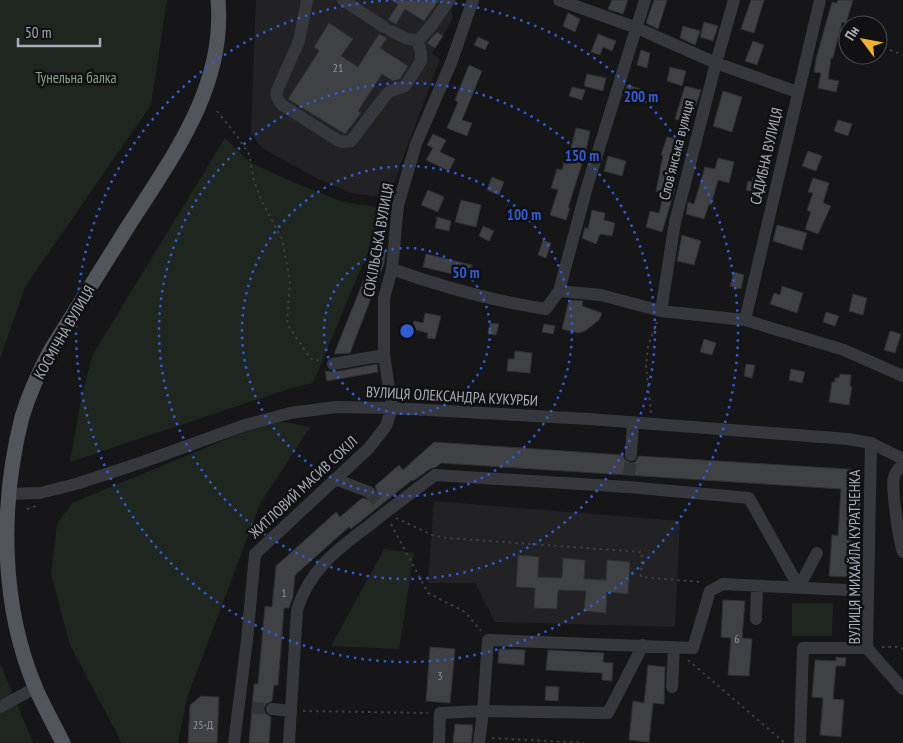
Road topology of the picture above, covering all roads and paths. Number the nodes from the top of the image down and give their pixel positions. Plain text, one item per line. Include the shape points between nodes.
1 (218, 0) edge
2 (307, 0) edge
3 (343, 0) edge
4 (449, 0) edge
5 (474, 0) edge
6 (559, 0) edge
7 (645, 0) edge
8 (734, 0) edge
9 (820, 0) edge
10 (815, 21) junction
11 (637, 28) junction
12 (838, 30) edge
13 (418, 41) junction
14 (888, 49) edge
15 (903, 55) edge
16 (716, 63) junction
17 (797, 92) junction
18 (217, 111) dead end
19 (392, 269) junction
20 (559, 291) junction
21 (661, 311) junction
22 (745, 320) junction
23 (384, 355) junction
24 (333, 364) joint
25 (903, 376) edge
26 (392, 408) junction
27 (633, 423) junction
28 (652, 425) junction
29 (871, 443) junction
30 (631, 455) tunnel mouth
31 (903, 460) edge
32 (903, 464) edge
33 (335, 479) junction
34 (369, 492) tunnel mouth
35 (8, 494) junction
36 (43, 504) dead end
37 (27, 509) dead end
38 (383, 509) junction
39 (817, 552) dead end
40 (903, 552) edge
41 (723, 584) junction
42 (757, 586) junction
43 (799, 587) junction
44 (868, 591) junction
45 (756, 619) dead end
46 (488, 640) junction
47 (643, 645) junction
48 (674, 647) junction
49 (867, 648) junction
50 (903, 650) edge
51 (35, 688) junction
52 (672, 688) dead end
53 (903, 689) edge
54 (0, 707) edge
55 (239, 707) junction
56 (252, 708) tunnel mouth
57 (272, 709) tunnel mouth
58 (291, 711) junction
59 (483, 711) junction
60 (440, 713) junction
61 (479, 740) edge
62 (63, 743) edge
63 (234, 743) edge
64 (289, 743) edge
65 (439, 743) edge
66 (584, 743) edge
67 (785, 743) edge
68 (800, 743) edge

1 - 35 main road, КОСМІЧНА ВУЛИЦЯ via 218,32 203,100 173,156 50,351 34,382 22,417
2 - 13 street via 299,41 276,93 277,99 339,141 351,141 386,94 405,86 421,61
3 - 13 street via 387,29
4 - 13 street
5 - 19 street, СОКІЛЬСЬКА ВУЛИЦЯ via 416,144 398,205
6 - 11 street
7 - 11 street
8 - 16 street, Словʼянська вулиця
9 - 10 street, САДИБНА ВУЛИЦЯ
10 - 12 path
10 - 17 street, САДИБНА ВУЛИЦЯ
11 - 16 street
11 - 20 street via 587,187
14 - 15 path
16 - 17 street
16 - 21 street, Словʼянська вулиця via 675,222
17 - 22 street, САДИБНА ВУЛИЦЯ
18 - 24 path via 249,154 262,202 282,239 290,281 287,324 311,359
19 - 20 street via 430,283 499,301 546,309
19 - 23 street, СОКІЛЬСЬКА ВУЛИЦЯ via 384,298
20 - 21 street via 601,296
21 - 22 street
21 - 28 path via 648,346 646,366
22 - 25 street via 844,350
23 - 24 street
23 - 26 street, СОКІЛЬСЬКА ВУЛИЦЯ
26 - 27 street, ВУЛИЦЯ ОЛЕКСАНДРА КУКУРБИ
26 - 33 street, ЖИТЛОВИЙ МАСИВ СОКІЛ via 386,426 369,448
26 - 35 street, ВУЛИЦЯ ОЛЕКСАНДРА КУКУРБИ via 336,407 290,413 245,425 76,484 40,493
27 - 28 street, ВУЛИЦЯ ОЛЕКСАНДРА КУКУРБИ
27 - 30 street
28 - 29 street, ВУЛИЦЯ ОЛЕКСАНДРА КУКУРБИ
29 - 31 street, ВУЛИЦЯ ОЛЕКСАНДРА КУКУРБИ
29 - 44 street, ВУЛИЦЯ МИХАЙЛА КУРАТЧЕНКА
32 - 40 street via 894,477 895,511
33 - 34 street
33 - 55 street, ЖИТЛОВИЙ МАСИВ СОКІЛ via 255,554
35 - 51 main road, КОСМІЧНА ВУЛИЦЯ via 6,559 13,613
36 - 37 path
38 - 41 path via 432,535 642,552 641,577
38 - 43 street via 435,475 629,481 749,498
38 - 46 path via 428,593 465,612
38 - 58 street via 332,553 302,593 297,610
39 - 43 street
41 - 42 street
41 - 48 street via 710,591 693,648
42 - 43 street
42 - 45 street
43 - 44 street
44 - 49 street, ВУЛИЦЯ МИХАЙЛА КУРАТЧЕНКА
46 - 47 street
46 - 59 street
47 - 48 street
47 - 59 street via 608,714
48 - 52 street
48 - 67 path
49 - 50 path via 898,647
49 - 53 street, ВУЛИЦЯ МИХАЙЛА КУРАТЧЕНКА
49 - 68 street via 803,648
51 - 54 street
51 - 62 main road, КОСМІЧНА ВУЛИЦЯ
55 - 56 street
55 - 63 street, ЖИТЛОВИЙ МАСИВ СОКІЛ
57 - 58 street
58 - 60 path
58 - 64 street
59 - 60 street
59 - 61 street
60 - 65 street
61 - 66 path

